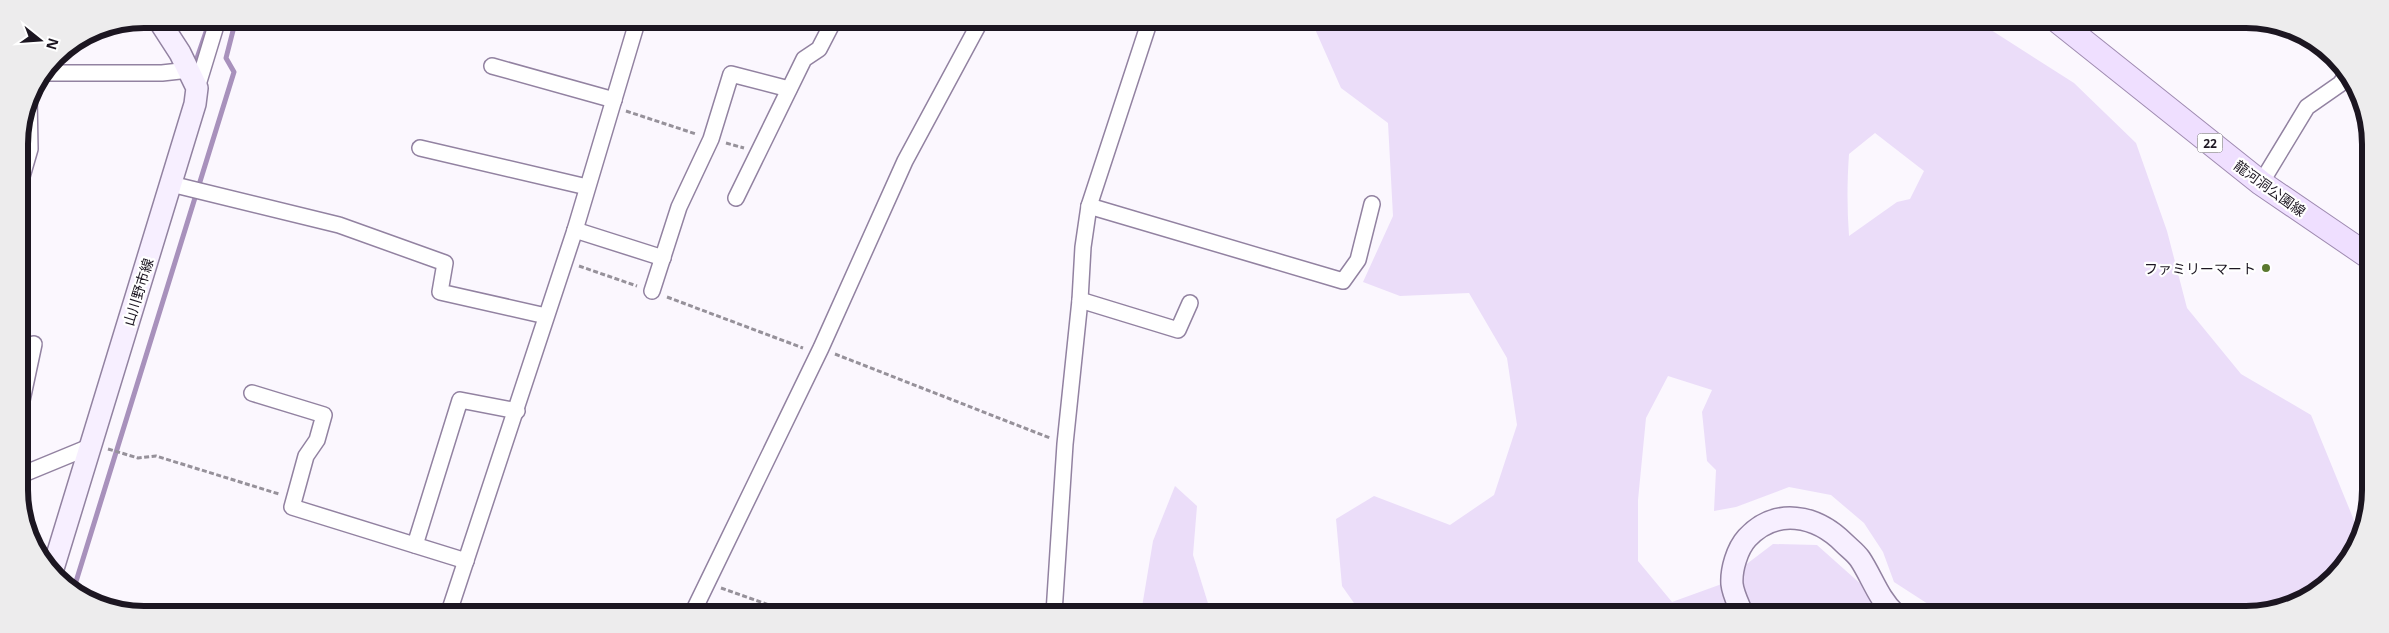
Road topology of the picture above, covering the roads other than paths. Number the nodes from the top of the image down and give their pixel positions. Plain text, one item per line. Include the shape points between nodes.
1 (163, 28) edge
2 (214, 28) edge
3 (635, 28) edge
4 (830, 28) edge
5 (978, 28) edge
6 (1147, 28) edge
7 (2067, 28) edge
8 (492, 66) dead end
9 (51, 73) edge
10 (193, 79) junction
11 (2343, 80) edge
12 (789, 89) junction
13 (613, 103) junction
14 (29, 121) edge
15 (420, 148) dead end
16 (28, 156) edge
17 (172, 184) junction
18 (2261, 184) junction
19 (587, 187) junction
20 (736, 198) dead end
21 (1372, 204) dead end
22 (1089, 206) junction
23 (574, 230) junction
24 (2362, 252) edge
25 (663, 258) junction
26 (652, 291) road end
27 (1080, 300) junction
28 (1190, 303) dead end
29 (546, 316) junction
30 (34, 344) dead end
31 (28, 373) edge
32 (252, 393) dead end
33 (517, 411) junction
34 (90, 445) junction
35 (28, 472) edge
36 (415, 545) junction
37 (466, 561) junction
38 (54, 564) edge
39 (1739, 605) edge
40 (1888, 605) edge
41 (451, 606) edge
42 (696, 606) edge
43 (1054, 606) edge

1 - 10 main road
2 - 10 street
3 - 13 street
4 - 12 street via 819,49 804,59
5 - 42 street via 905,161 820,351
6 - 22 street
7 - 18 main road, 龍河洞公園線 / 22
8 - 13 street
9 - 10 street via 162,73
10 - 17 main road, 山川野市線 via 191,124
11 - 18 street via 2307,107
12 - 20 street
12 - 25 street via 731,74 711,139 679,207
13 - 19 street
14 - 16 street
15 - 19 street
17 - 29 street via 339,225 436,259 445,263 440,292
17 - 34 main road, 山川野市線
18 - 24 main road, 龍河洞公園線 / 22
19 - 23 street
21 - 22 street via 1358,260 1343,282
22 - 27 street via 1082,247
23 - 25 street
23 - 29 street
25 - 26 street
27 - 28 street via 1178,330
27 - 43 street via 1065,444
29 - 33 street
30 - 31 street
32 - 36 street via 324,415 317,440 306,456 292,507
33 - 36 street via 460,400
33 - 37 street
34 - 35 street
34 - 38 main road, 山川野市線
36 - 37 street
37 - 41 street
39 - 40 main road via 1732,585 1734,564 1743,544 1755,530 1770,521 1799,517 1825,526 1860,558 1872,583

